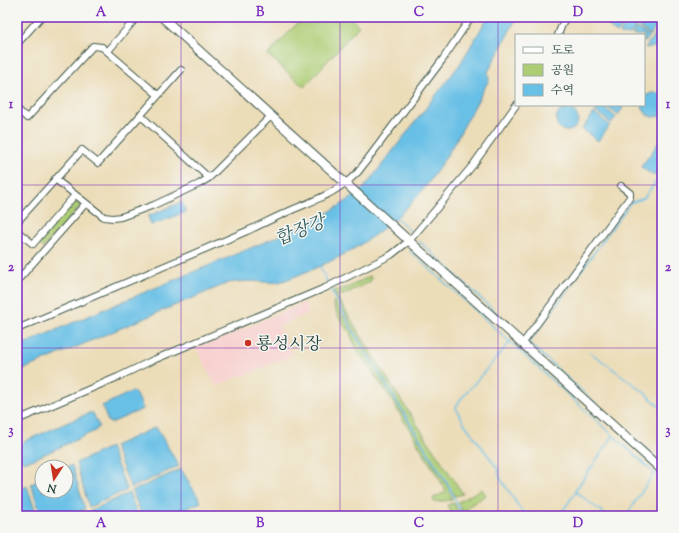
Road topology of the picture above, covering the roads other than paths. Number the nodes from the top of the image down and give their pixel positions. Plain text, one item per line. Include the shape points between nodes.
1 (41, 17) edge
2 (137, 17) edge
3 (162, 17) edge
4 (472, 17) edge
5 (565, 17) edge
6 (558, 34) edge
7 (17, 44) edge
8 (108, 51) junction
9 (181, 70) dead end
10 (158, 95) junction
11 (515, 106) edge
12 (17, 109) edge
13 (140, 115) junction
14 (271, 116) junction
15 (209, 178) junction
16 (55, 179) junction
17 (348, 186) junction
18 (621, 186) dead end
19 (75, 195) junction
20 (86, 203) junction
21 (17, 222) edge
22 (17, 231) edge
23 (409, 241) junction
24 (32, 244) junction
25 (42, 253) junction
26 (17, 281) edge
27 (17, 329) edge
28 (523, 343) junction
29 (17, 420) edge
30 (662, 470) edge

1 - 7 street
2 - 8 street
3 - 14 street
4 - 17 street
5 - 6 street
8 - 10 street
8 - 12 street via 93,46 27,118
9 - 10 street
10 - 13 street
11 - 23 street via 473,165
13 - 15 street
13 - 16 street via 98,163 82,150
14 - 15 street
14 - 17 street
15 - 20 street via 154,205 121,217 104,218
16 - 19 street
16 - 21 street
17 - 23 street
17 - 27 street via 247,232
18 - 28 street via 630,192 630,197
19 - 20 street
19 - 24 street
20 - 25 street
22 - 24 street
23 - 28 street
23 - 29 street via 391,255 332,285
24 - 25 street
25 - 26 street
28 - 30 street

